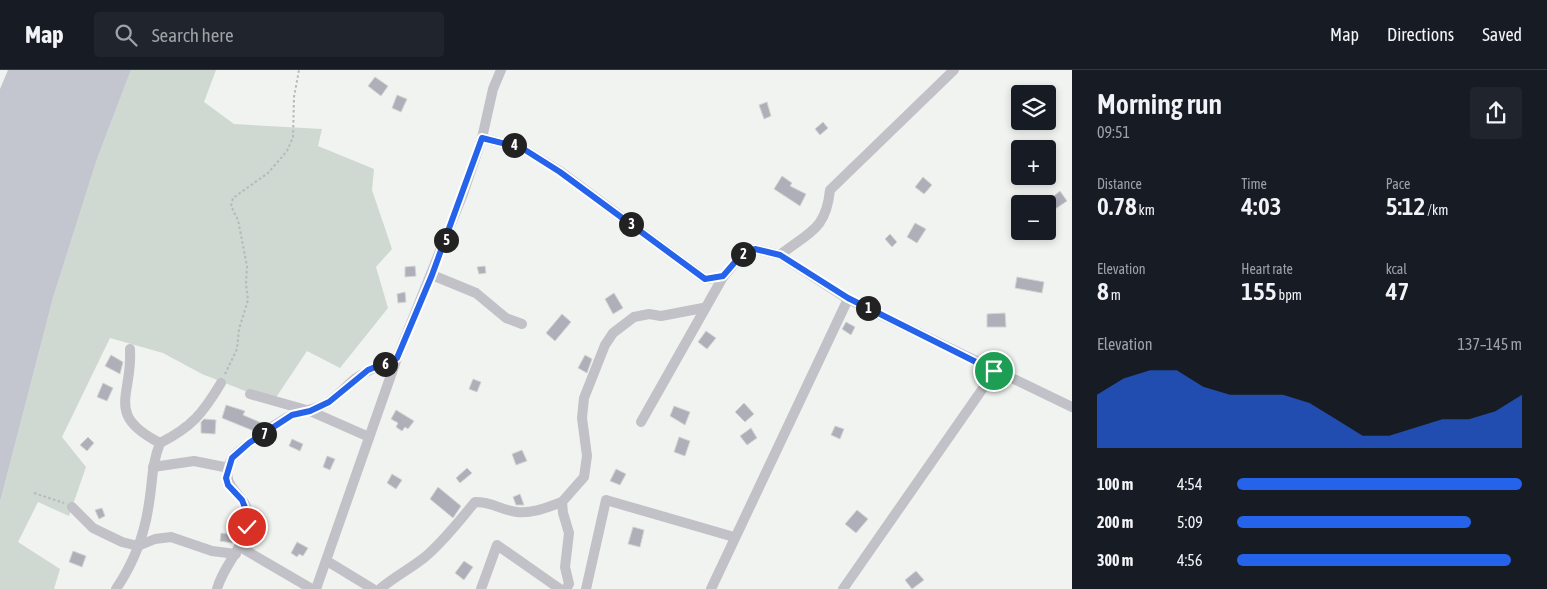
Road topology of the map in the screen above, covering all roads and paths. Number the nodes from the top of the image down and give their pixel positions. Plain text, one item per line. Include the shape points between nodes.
1 (299, 70) edge
2 (501, 70) edge
3 (954, 70) edge
4 (482, 138) junction
5 (780, 255) junction
6 (432, 275) junction
7 (723, 276) junction
8 (848, 298) junction
9 (703, 308) junction
10 (522, 324) dead end
11 (130, 349) dead end
12 (397, 358) junction
13 (994, 371) junction
14 (220, 383) joint
15 (250, 394) dead end
16 (1072, 407) edge
17 (310, 411) junction
18 (641, 422) dead end
19 (369, 437) junction
20 (160, 443) junction
21 (152, 468) junction
22 (229, 468) junction
23 (34, 493) dead end
24 (562, 502) junction
25 (72, 507) joint
26 (734, 537) junction
27 (138, 546) junction
28 (238, 551) junction
29 (327, 562) junction
30 (116, 589) edge
31 (216, 589) edge
32 (314, 589) edge
33 (373, 589) edge
34 (380, 589) edge
35 (481, 589) edge
36 (560, 589) edge
37 (566, 589) edge
38 (586, 589) edge
39 (710, 589) edge
40 (843, 589) edge

1 - 14 path via 294,97 293,137 287,151 268,173 233,198 231,206 238,220 247,266 248,300 237,349
2 - 4 street via 493,89
3 - 5 street via 830,190 829,206 823,221
4 - 6 street
4 - 7 street via 522,148 560,172 705,279
5 - 7 street via 755,249 742,254
5 - 8 street
6 - 10 street via 476,293 506,318
6 - 12 street
7 - 9 street
8 - 13 street
8 - 26 street
9 - 18 street
9 - 24 street via 661,316 634,317 613,333 584,398 582,418 587,456 584,476
11 - 20 street via 131,363 124,401 128,415 137,430
12 - 17 street via 368,370 329,402
12 - 19 street
13 - 16 street
13 - 40 street
14 - 20 street via 198,418 186,429
15 - 17 street
17 - 19 street
17 - 22 street via 292,415 249,443 232,458
19 - 29 street
20 - 21 street
21 - 22 street via 194,461
21 - 27 street via 146,525
22 - 28 street via 228,485 242,500 248,515
23 - 25 path
24 - 34 street via 538,511 517,512 490,502 476,502 424,558 394,576
24 - 37 street via 570,532 565,567
25 - 27 street via 104,535
26 - 38 street via 606,500
26 - 39 street
27 - 28 street via 171,537 212,550
27 - 30 street
28 - 31 street via 223,570
28 - 32 street
29 - 32 street
29 - 33 street
35 - 36 street via 497,546

